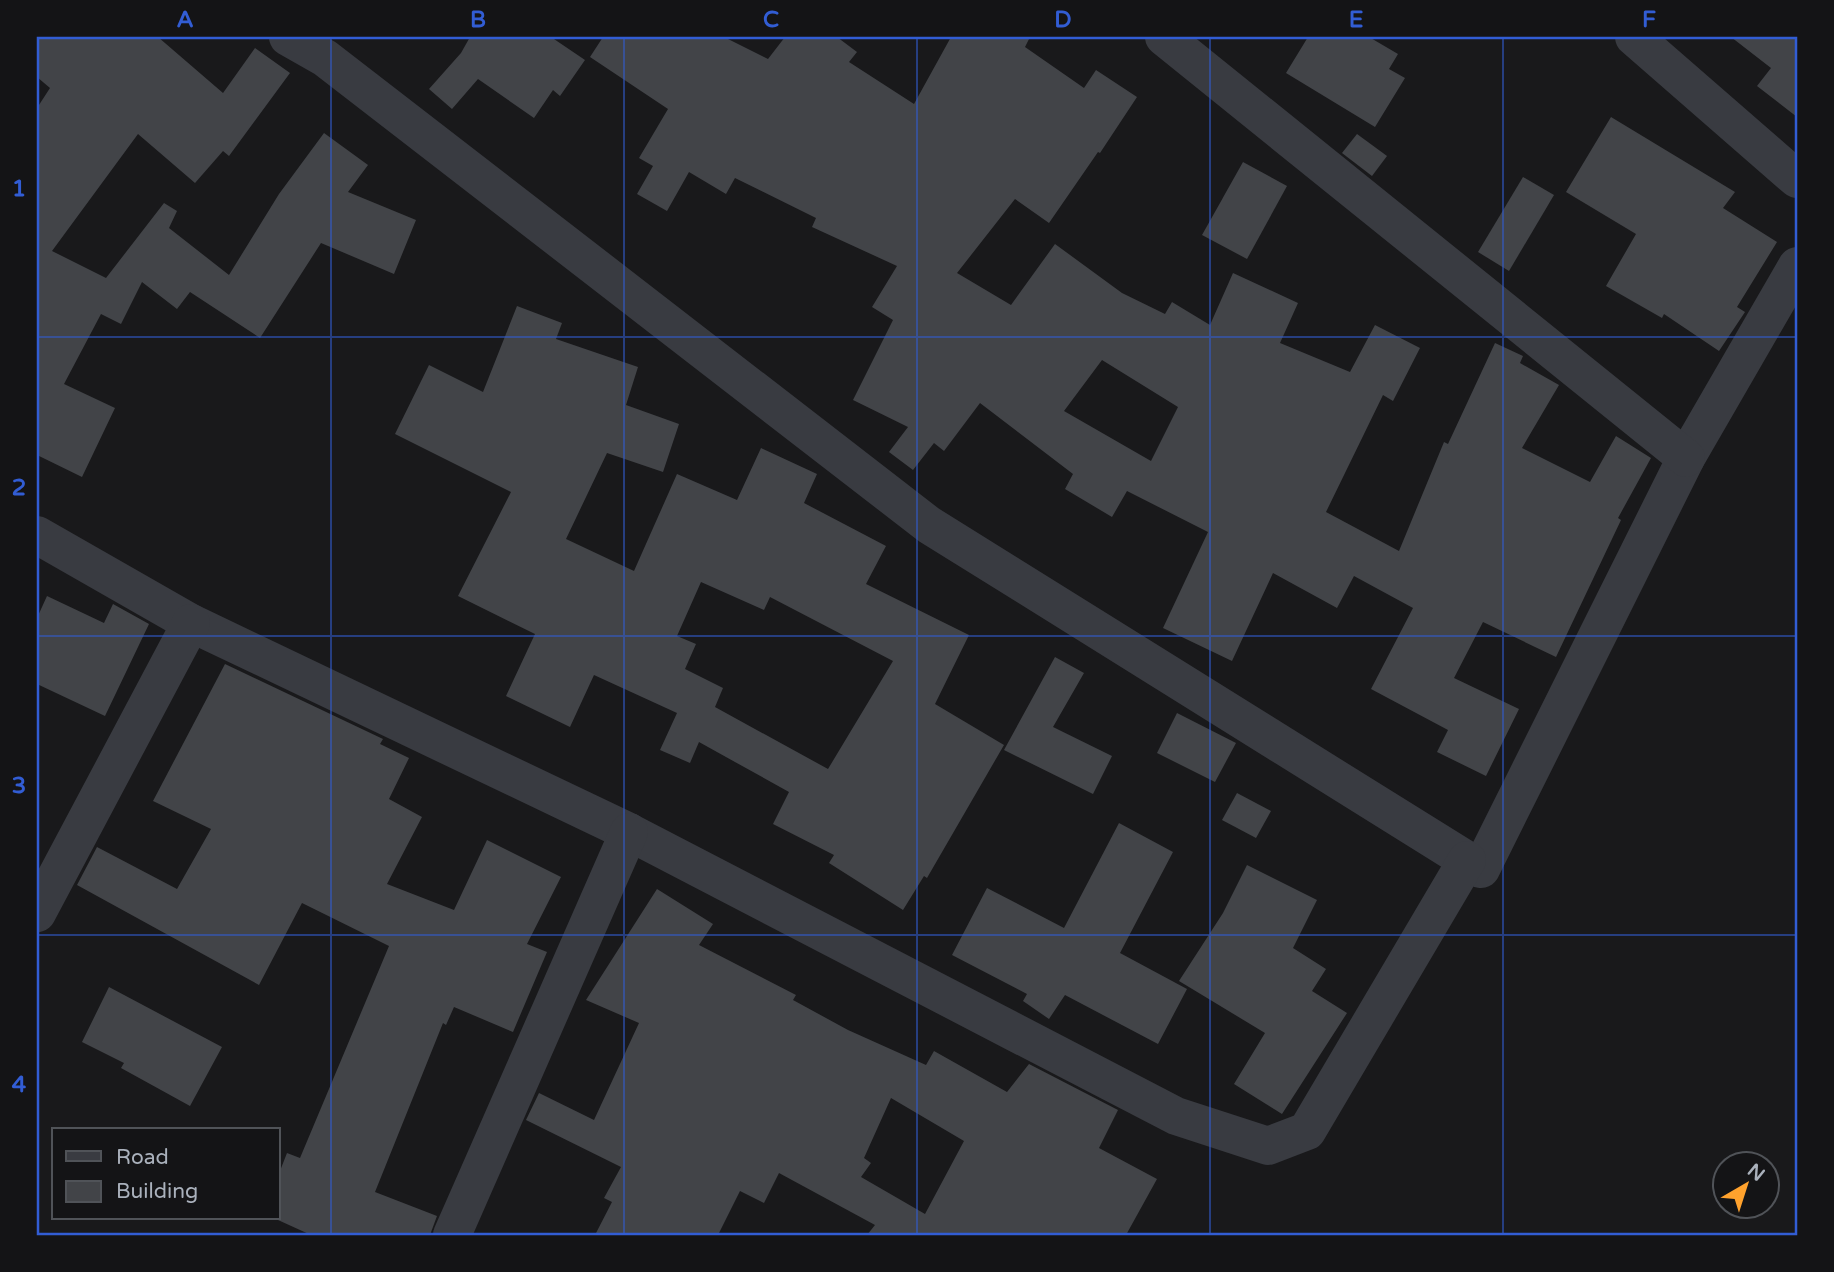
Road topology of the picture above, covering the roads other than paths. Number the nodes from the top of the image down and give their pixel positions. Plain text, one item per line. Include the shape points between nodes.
1 (288, 37) edge
2 (1164, 37) edge
3 (1634, 37) edge
4 (1797, 179) edge
5 (1797, 266) edge
6 (1686, 458) junction
7 (37, 535) edge
8 (191, 624) junction
9 (629, 832) junction
10 (1467, 860) junction
11 (37, 913) edge
12 (452, 1235) edge

1 - 10 street via 325,58 929,524
2 - 6 street
3 - 4 street
5 - 6 street
6 - 10 street via 1481,869
7 - 8 street
8 - 9 street
8 - 11 street
9 - 10 street via 1176,1115 1268,1146 1307,1131
9 - 12 street

